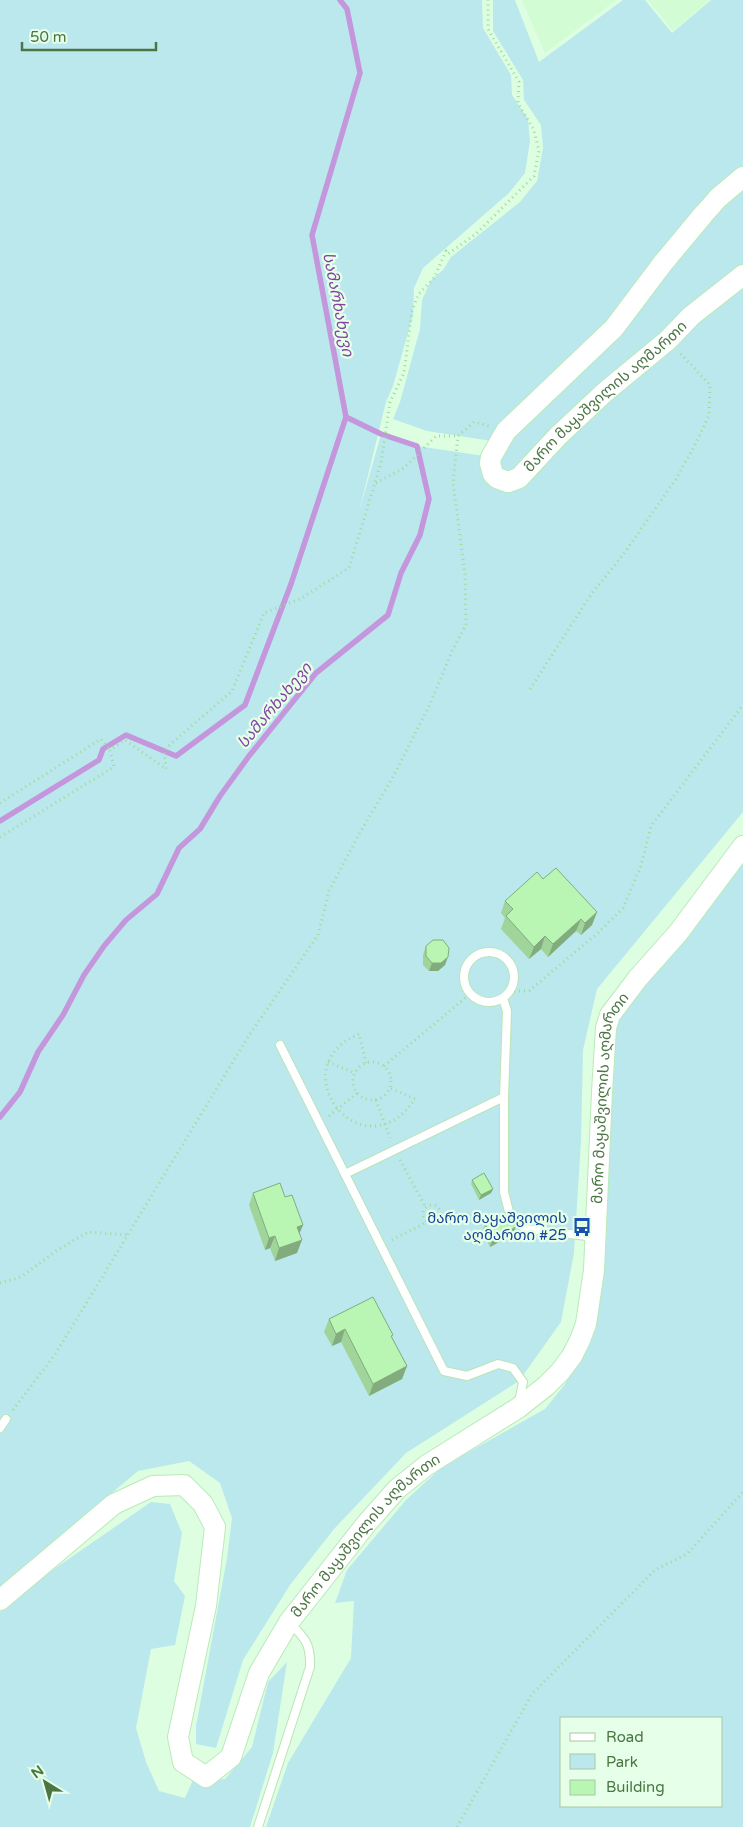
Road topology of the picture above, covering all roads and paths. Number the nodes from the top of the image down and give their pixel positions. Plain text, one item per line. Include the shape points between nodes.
1 (488, 0) edge
2 (743, 177) edge
3 (743, 275) edge
4 (668, 340) junction
5 (506, 431) junction
6 (458, 436) junction
7 (375, 484) junction
8 (530, 690) dead end
9 (743, 705) edge
10 (110, 750) junction
11 (0, 803) edge
12 (0, 837) edge
13 (743, 846) edge
14 (509, 991) junction
15 (470, 994) junction
16 (503, 998) junction
17 (280, 1045) dead end
18 (328, 1062) junction
19 (366, 1063) junction
20 (384, 1066) junction
21 (354, 1073) junction
22 (390, 1088) junction
23 (357, 1093) junction
24 (504, 1097) junction
25 (336, 1110) junction
26 (320, 1124) junction
27 (345, 1174) junction
28 (427, 1222) junction
29 (128, 1235) junction
30 (596, 1237) junction
31 (381, 1246) junction
32 (0, 1282) edge
33 (518, 1408) junction
34 (6, 1419) joint
35 (0, 1428) edge
36 (743, 1492) edge
37 (0, 1600) edge
38 (289, 1622) junction
39 (258, 1827) edge
40 (457, 1827) edge

1 - 7 path via 488,29 519,82 518,103 534,130 539,151 534,176 476,234 448,254 446,251 434,278 418,295 412,311 404,373 390,402
2 - 5 main road, მარო მაყაშვილის აღმართი via 702,215 614,328
3 - 4 main road, მარო მაყაშვილის აღმართი via 690,316
4 - 5 main road, მარო მაყაშვილის აღმართი via 584,412 518,478 508,482 497,478 490,469 491,458
4 - 8 path via 710,385 708,416 676,479 592,593
5 - 6 path via 474,422
6 - 7 path via 436,436 404,468
6 - 29 path via 453,483 465,574 466,625 394,775 329,891 318,935 248,1037
7 - 10 path via 349,568 300,599 264,613 232,691 164,752 166,769 125,740
9 - 14 path via 651,826 641,866 623,908 529,991
10 - 11 path via 101,739
10 - 12 path via 114,767
13 - 30 main road, მარო მაყაშვილის აღმართი via 678,933 610,1015 606,1028
14 - 15 lane via 514,975 507,959 500,954 483,952 465,968 464,983
14 - 16 lane
15 - 16 lane via 488,1002
15 - 20 path
16 - 24 lane via 507,1011
17 - 26 lane
18 - 19 path via 337,1048 359,1034
18 - 21 path
18 - 25 path via 325,1077 327,1094
19 - 20 path via 378,1062
19 - 21 path
20 - 22 path via 391,1076
21 - 23 path
22 - 23 path via 387,1094 376,1100
22 - 25 path via 415,1099 394,1121 378,1126 362,1125
23 - 25 path
24 - 27 lane
24 - 30 lane via 504,1192 509,1212 525,1230
25 - 26 path
26 - 27 lane
27 - 31 lane
28 - 28 path via 440,1219 441,1211 437,1206 424,1210
28 - 31 path
29 - 32 path via 88,1232 21,1277
29 - 34 path via 56,1353
30 - 33 main road, მარო მაყაშვილის აღმართი via 586,1324 580,1340 560,1372
31 - 33 lane via 444,1371 467,1376 498,1364 513,1368 523,1382
33 - 38 main road, მარო მაყაშვილის აღმართი via 427,1465 397,1489 348,1545
34 - 35 lane
36 - 40 path via 688,1554 655,1570 532,1694
37 - 38 main road, მარო მაყაშვილის აღმართი via 114,1504 153,1486 184,1485 203,1504 214,1527 206,1606 178,1736 184,1762 206,1777 231,1757 259,1673
38 - 39 lane via 308,1644 310,1667

